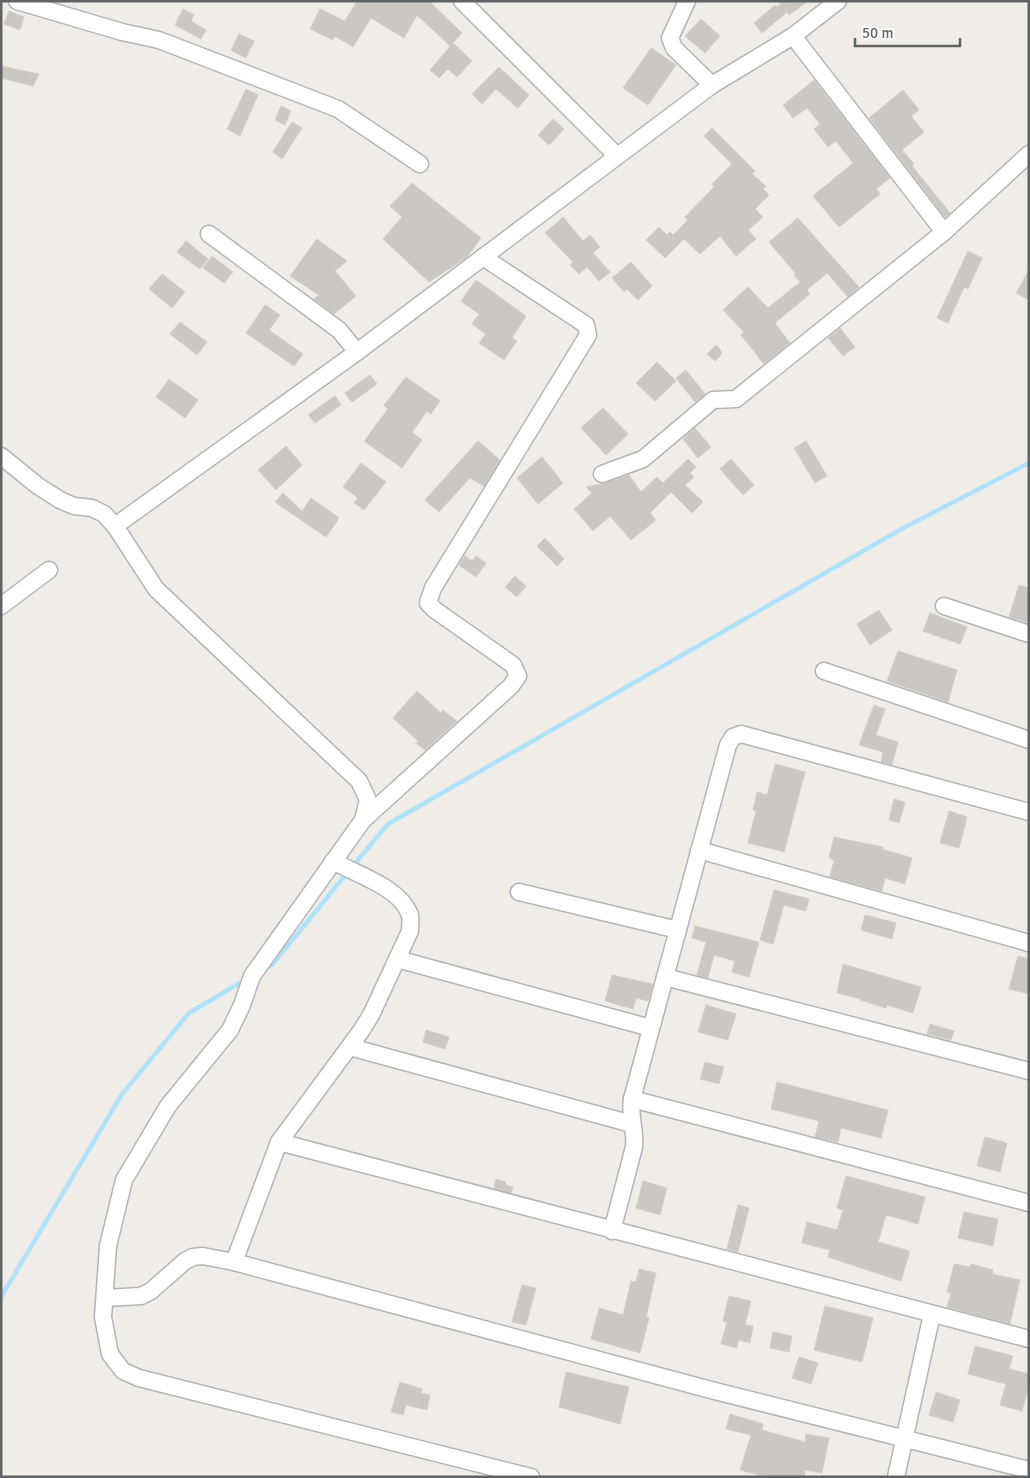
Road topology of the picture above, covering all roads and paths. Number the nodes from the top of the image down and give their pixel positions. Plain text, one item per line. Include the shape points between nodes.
1 (17, 1) edge
2 (462, 1) edge
3 (687, 1) edge
4 (838, 1) edge
5 (793, 36) junction
6 (712, 85) junction
7 (1029, 154) edge
8 (617, 156) junction
9 (420, 164) dead end
10 (944, 232) junction
11 (208, 234) dead end
12 (483, 257) junction
13 (357, 352) junction
14 (1, 456) edge
15 (602, 474) dead end
16 (116, 526) junction
17 (48, 570) dead end
18 (1, 606) edge
19 (944, 606) dead end
20 (1029, 634) edge
21 (824, 671) dead end
22 (1029, 740) edge
23 (1029, 812) edge
24 (363, 820) junction
25 (699, 850) junction
26 (333, 861) junction
27 (519, 892) dead end
28 (678, 930) junction
29 (1029, 942) edge
30 (397, 959) junction
31 (665, 977) junction
32 (651, 1028) junction
33 (350, 1046) junction
34 (1029, 1071) edge
35 (632, 1099) junction
36 (632, 1124) junction
37 (279, 1142) junction
38 (1029, 1203) edge
39 (612, 1230) junction
40 (234, 1262) junction
41 (105, 1298) junction
42 (932, 1314) junction
43 (1029, 1339) edge
44 (905, 1438) junction
45 (1029, 1470) edge
46 (531, 1477) edge
47 (896, 1477) edge

1 - 9 street via 159,40 338,109
2 - 8 street
3 - 6 street via 670,38 674,48
4 - 5 street
5 - 6 street
5 - 10 street
6 - 8 street
7 - 10 street
8 - 12 street
10 - 15 street via 736,399 713,400 643,459
11 - 13 street via 339,330
12 - 13 street
12 - 24 street via 586,325 588,335 433,588 428,603 513,664 518,676 512,686
13 - 16 street
14 - 16 street via 46,491 74,506 92,508
16 - 24 street via 156,589 359,781 368,800
17 - 18 street
19 - 20 street
21 - 22 street
23 - 25 street via 741,734 733,737 728,745
24 - 26 street
25 - 28 street
25 - 29 street
26 - 30 street via 400,900 410,916 410,931
26 - 41 street via 252,976 230,1030 168,1106 124,1180 108,1246
27 - 28 street
28 - 31 street
30 - 32 street
30 - 33 street via 371,1015
31 - 32 street
31 - 34 street
32 - 35 street
33 - 36 street
33 - 37 street
35 - 36 street
35 - 38 street
36 - 39 street via 634,1147
37 - 39 street
37 - 40 street
39 - 42 street
40 - 41 street via 193,1257 141,1296
40 - 44 street via 711,1390
41 - 46 street via 104,1318 110,1354 123,1371 139,1378
42 - 43 street
42 - 44 street
44 - 45 street
44 - 47 street

